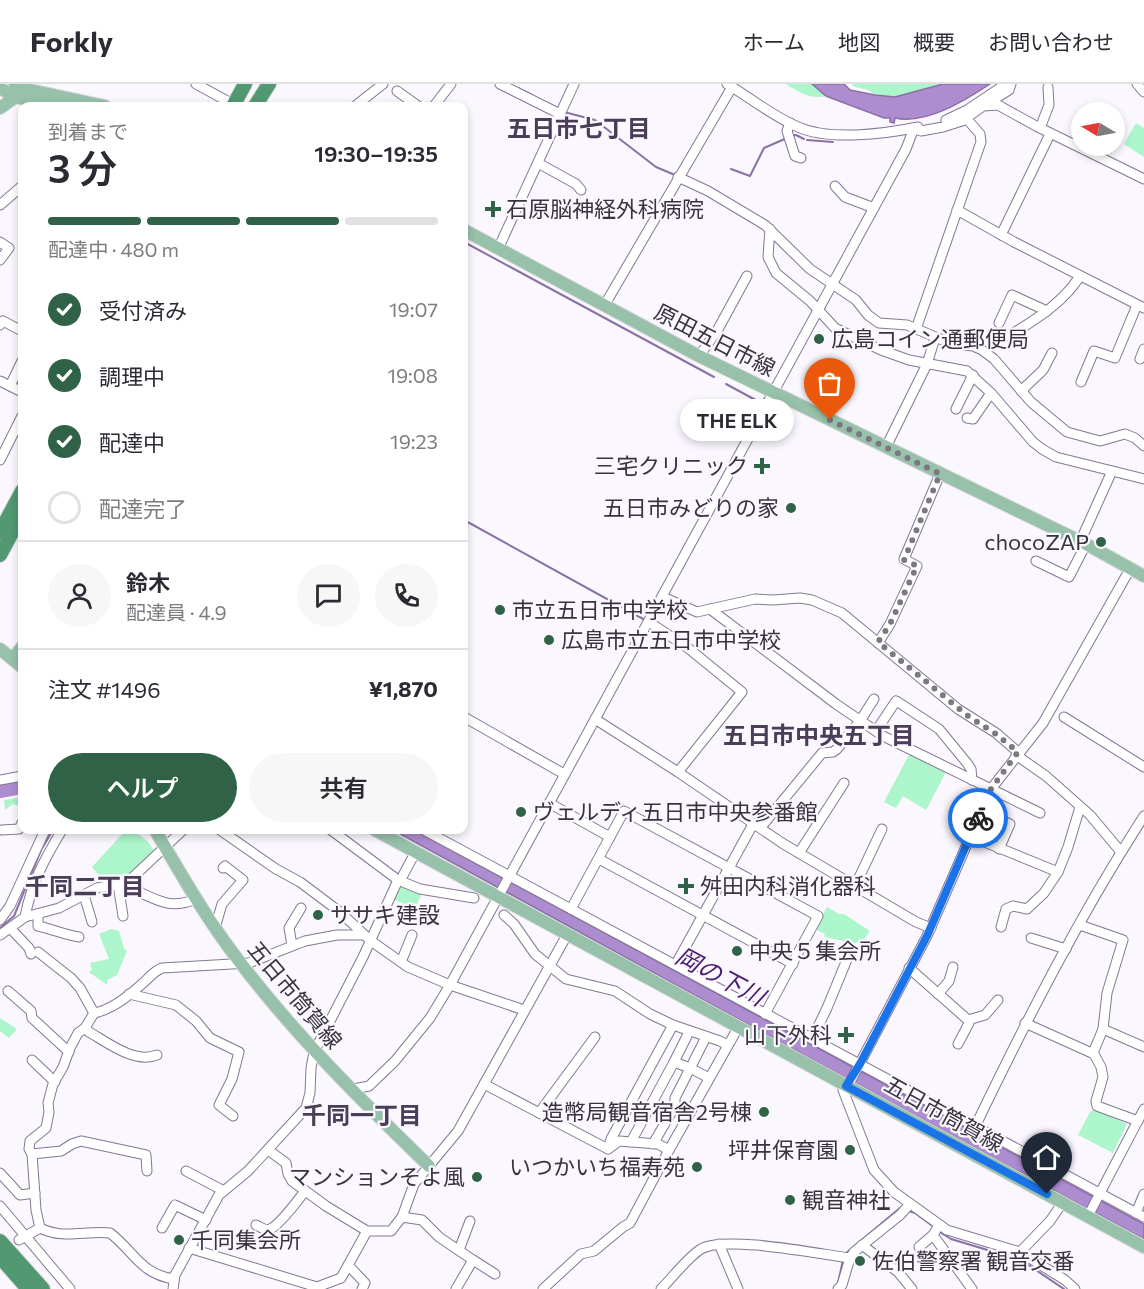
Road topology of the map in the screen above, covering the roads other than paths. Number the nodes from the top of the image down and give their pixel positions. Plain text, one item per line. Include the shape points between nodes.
1 (196, 84) edge
2 (238, 84) edge
3 (245, 84) edge
4 (259, 84) edge
5 (269, 84) edge
6 (383, 84) edge
7 (451, 84) edge
8 (500, 84) edge
9 (574, 84) edge
10 (1006, 84) edge
11 (1011, 84) edge
12 (1137, 84) edge
13 (729, 86) edge
14 (1048, 87) dead end
15 (1, 88) edge
16 (22, 89) edge
17 (397, 91) dead end
18 (1144, 92) edge
19 (50, 102) edge
20 (81, 102) edge
21 (224, 102) edge
22 (230, 102) edge
23 (231, 102) edge
24 (254, 102) edge
25 (256, 102) edge
26 (360, 102) edge
27 (412, 102) edge
28 (437, 102) edge
29 (983, 106) junction
30 (0, 108) edge
31 (560, 114) junction
32 (966, 118) junction
33 (790, 123) junction
34 (914, 128) junction
35 (1040, 128) junction
36 (1050, 134) junction
37 (801, 158) dead end
38 (538, 163) junction
39 (678, 177) junction
40 (1144, 179) edge
41 (835, 186) dead end
42 (18, 189) edge
43 (581, 190) dead end
44 (0, 205) edge
45 (874, 208) junction
46 (957, 210) junction
47 (770, 229) junction
48 (468, 232) edge
49 (1001, 235) junction
50 (0, 242) edge
51 (498, 249) junction
52 (0, 260) edge
53 (747, 276) dead end
54 (1080, 276) junction
55 (832, 286) junction
56 (604, 306) junction
57 (1141, 307) edge
58 (819, 310) junction
59 (1047, 311) junction
60 (999, 323) dead end
61 (0, 325) edge
62 (18, 329) edge
63 (916, 329) junction
64 (1009, 336) dead end
65 (935, 338) junction
66 (1144, 349) edge
67 (1052, 352) dead end
68 (699, 356) junction
69 (1140, 359) dead end
70 (927, 364) junction
71 (18, 370) edge
72 (973, 375) junction
73 (0, 381) edge
74 (1081, 382) dead end
75 (10, 386) junction
76 (18, 390) edge
77 (1021, 391) junction
78 (774, 393) junction
79 (991, 393) junction
80 (956, 406) dead end
81 (972, 421) dead end
82 (18, 422) edge
83 (4, 442) edge
84 (1144, 446) edge
85 (886, 447) junction
86 (0, 460) edge
87 (1112, 471) junction
88 (940, 474) junction
89 (1144, 479) edge
90 (18, 486) edge
91 (18, 498) edge
92 (0, 520) edge
93 (18, 521) edge
94 (18, 530) edge
95 (0, 532) edge
96 (1083, 543) junction
97 (0, 555) edge
98 (1036, 561) dead end
99 (0, 564) edge
100 (1130, 569) junction
101 (1144, 576) edge
102 (663, 597) junction
103 (710, 609) junction
104 (649, 622) junction
105 (878, 642) junction
106 (0, 649) edge
107 (18, 652) edge
108 (12, 659) junction
109 (18, 664) edge
110 (874, 699) dead end
111 (1064, 717) dead end
112 (468, 719) edge
113 (595, 719) junction
114 (860, 721) junction
115 (876, 731) junction
116 (1017, 753) junction
117 (1144, 766) edge
118 (678, 772) junction
119 (564, 774) junction
120 (18, 777) edge
121 (0, 780) edge
122 (972, 780) junction
123 (844, 783) dead end
124 (991, 789) junction
125 (549, 803) junction
126 (1080, 807) junction
127 (981, 811) junction
128 (1040, 813) dead end
129 (1144, 816) edge
130 (753, 825) junction
131 (1141, 826) edge
132 (18, 829) edge
133 (882, 829) dead end
134 (2, 830) dead end
135 (43, 834) edge
136 (60, 834) edge
137 (157, 834) edge
138 (179, 834) edge
139 (226, 834) edge
140 (237, 834) edge
141 (336, 834) edge
142 (383, 834) edge
143 (431, 834) edge
144 (970, 836) junction
145 (610, 837) junction
146 (234, 839) junction
147 (165, 848) junction
148 (999, 849) junction
149 (416, 851) junction
150 (1121, 852) junction
151 (799, 853) junction
152 (599, 858) junction
153 (729, 867) junction
154 (223, 868) dead end
155 (1058, 872) junction
156 (135, 876) junction
157 (509, 877) junction
158 (398, 880) junction
159 (118, 885) junction
160 (855, 886) junction
161 (84, 895) junction
162 (500, 895) junction
163 (474, 898) dead end
164 (196, 899) junction
165 (301, 908) dead end
166 (571, 909) junction
167 (38, 914) junction
168 (123, 915) dead end
169 (504, 915) dead end
170 (702, 915) junction
171 (25, 917) junction
172 (0, 920) edge
173 (92, 922) dead end
174 (1080, 925) junction
175 (1001, 927) dead end
176 (10, 928) junction
177 (216, 928) junction
178 (931, 928) junction
179 (568, 933) junction
180 (0, 935) edge
181 (412, 935) dead end
182 (79, 937) dead end
183 (367, 938) junction
184 (1031, 938) dead end
185 (292, 945) junction
186 (1066, 949) junction
187 (848, 957) dead end
188 (401, 962) junction
189 (241, 964) junction
190 (676, 964) junction
191 (793, 964) junction
192 (549, 965) junction
193 (953, 967) dead end
194 (909, 968) junction
195 (450, 985) junction
196 (9, 991) dead end
197 (129, 994) junction
198 (938, 994) junction
199 (998, 1000) dead end
200 (524, 1010) junction
201 (94, 1013) junction
202 (765, 1014) junction
203 (968, 1020) junction
204 (1025, 1023) junction
205 (673, 1025) junction
206 (739, 1026) junction
207 (85, 1028) junction
208 (1103, 1029) junction
209 (687, 1036) dead end
210 (596, 1037) dead end
211 (812, 1039) junction
212 (704, 1041) dead end
213 (958, 1044) dead end
214 (727, 1045) junction
215 (1144, 1047) edge
216 (69, 1052) junction
217 (314, 1052) junction
218 (1093, 1053) junction
219 (157, 1055) dead end
220 (32, 1060) dead end
221 (674, 1062) junction
222 (859, 1066) junction
223 (690, 1068) junction
224 (709, 1078) junction
225 (55, 1082) junction
226 (484, 1084) junction
227 (848, 1084) junction
228 (345, 1085) junction
229 (1144, 1109) edge
230 (539, 1113) junction
231 (233, 1116) dead end
232 (1138, 1121) junction
233 (975, 1127) junction
234 (631, 1142) junction
235 (653, 1144) junction
236 (107, 1146) junction
237 (608, 1149) junction
238 (268, 1150) junction
239 (669, 1150) junction
240 (32, 1154) junction
241 (105, 1157) dead end
242 (429, 1166) junction
243 (147, 1171) dead end
244 (186, 1172) dead end
245 (0, 1173) edge
246 (224, 1191) junction
247 (305, 1191) junction
248 (35, 1193) junction
249 (1144, 1194) edge
250 (1099, 1196) junction
251 (1063, 1202) junction
252 (0, 1206) edge
253 (907, 1207) junction
254 (1089, 1214) junction
255 (1140, 1215) edge
256 (402, 1217) junction
257 (206, 1220) junction
258 (470, 1221) dead end
259 (256, 1225) dead end
260 (40, 1227) junction
261 (162, 1228) dead end
262 (936, 1230) junction
263 (367, 1231) junction
264 (23, 1238) junction
265 (0, 1240) edge
266 (720, 1244) junction
267 (862, 1245) junction
268 (919, 1247) dead end
269 (1144, 1247) edge
270 (189, 1248) junction
271 (459, 1250) junction
272 (1020, 1252) junction
273 (0, 1257) edge
274 (846, 1257) junction
275 (473, 1260) junction
276 (348, 1265) junction
277 (495, 1274) dead end
278 (174, 1284) edge
279 (315, 1288) edge
280 (839, 1288) edge
281 (28, 1289) edge
282 (43, 1289) edge
283 (70, 1289) edge
284 (362, 1289) edge
285 (456, 1289) edge
286 (543, 1289) edge
287 (661, 1289) edge
288 (738, 1289) edge
289 (912, 1289) edge
290 (972, 1289) edge
291 (1075, 1289) edge

1 - 21 street
2 - 22 highway
3 - 23 highway
4 - 24 highway
5 - 25 highway
6 - 26 street
7 - 28 street
8 - 31 street
9 - 31 street
10 - 34 street via 957,116
11 - 29 street via 1009,90
12 - 18 street
13 - 33 street
13 - 39 street
14 - 35 street via 1049,105
15 - 16 main road
16 - 19 main road
16 - 20 main road
16 - 30 main road
17 - 27 street
29 - 32 street
29 - 35 street via 1004,107
31 - 38 street
32 - 34 street via 943,127 921,131
32 - 46 street via 980,134 981,142
33 - 34 street via 821,133
33 - 37 street via 787,131 795,156
34 - 45 street
35 - 36 street
36 - 40 street
36 - 49 street
38 - 43 street
38 - 51 street
39 - 47 street
39 - 56 street
41 - 45 street via 845,196
42 - 44 street
45 - 55 street
46 - 49 street
46 - 63 street
47 - 55 street
47 - 58 street via 771,267
48 - 51 main road, 原田五日市線
49 - 54 street
50 - 52 street via 9,248
51 - 56 main road, 原田五日市線
53 - 68 street
54 - 57 street
54 - 59 street
55 - 58 street
55 - 63 street via 856,300 879,323
56 - 68 main road, 原田五日市線
57 - 74 street via 1115,358 1094,351
58 - 70 street via 835,328 881,350
58 - 78 street
59 - 60 street via 1012,295
59 - 64 street
61 - 62 street via 3,321
63 - 65 street
65 - 70 street
65 - 77 street via 982,350
66 - 69 street
67 - 77 street via 1043,370
68 - 78 main road, 原田五日市線
70 - 72 street
70 - 85 street
71 - 75 street
72 - 79 street
72 - 80 street
73 - 75 street
75 - 76 street
77 - 84 street via 1067,432 1100,441 1125,434
78 - 85 main road, 原田五日市線
78 - 102 street
79 - 81 street
79 - 87 street via 1042,449 1056,457
82 - 83 street
83 - 86 street
85 - 88 main road, 原田五日市線
87 - 89 street
87 - 96 street
88 - 96 main road, 原田五日市線
88 - 105 street via 904,560 917,566
90 - 92 highway
91 - 95 highway
93 - 97 highway
94 - 99 highway
96 - 98 street via 1069,577
96 - 100 main road, 原田五日市線
100 - 101 main road, 原田五日市線
100 - 116 street via 1042,723
102 - 103 street via 697,612
102 - 104 street
103 - 105 street via 754,598 812,600 842,613
103 - 114 street
104 - 113 street
104 - 118 street via 742,692
105 - 116 street
106 - 108 main road
107 - 108 main road
108 - 109 main road
110 - 114 street
111 - 117 street
112 - 119 street
113 - 118 street
113 - 119 street
114 - 115 street
114 - 130 street via 837,749 822,753 762,826
115 - 122 street
115 - 122 street via 898,702 939,729 967,762
116 - 124 street
116 - 126 street
118 - 130 street
119 - 125 street
120 - 121 street
122 - 124 street
123 - 151 street
124 - 127 street
124 - 128 street
125 - 145 street
125 - 157 street
126 - 150 street
126 - 155 street
127 - 144 street
127 - 148 street via 1010,824
129 - 131 street
130 - 151 street
130 - 153 street
131 - 150 street
132 - 134 street
133 - 160 street
135 - 172 street
136 - 171 street via 36,874
137 - 147 main road, 五日市筒賀線
138 - 147 street
139 - 146 street
140 - 146 street
141 - 158 street
142 - 149 main road, 五日市筒賀線
143 - 157 street
144 - 148 street
144 - 178 street
145 - 152 street
145 - 153 street via 624,811
146 - 183 street via 300,882
147 - 156 street
147 - 164 main road, 五日市筒賀線
148 - 155 street
149 - 158 street
149 - 162 main road, 五日市筒賀線
150 - 174 street
151 - 160 street
152 - 166 street
152 - 170 street
153 - 170 street
153 - 191 street via 818,916
154 - 177 street via 243,880 222,904
155 - 175 street via 1027,909 1006,909
156 - 159 street
156 - 164 street via 139,892 165,903 183,904
157 - 162 street
157 - 166 street
158 - 163 street via 420,889
158 - 183 street
159 - 161 street via 97,888
159 - 168 street
160 - 178 street
161 - 167 street
161 - 173 street
162 - 179 main road, 五日市筒賀線
162 - 195 street
164 - 177 main road, 五日市筒賀線
165 - 185 street via 289,928
166 - 190 street
167 - 171 street
167 - 182 street via 39,926
169 - 192 street
170 - 190 street
170 - 191 street
171 - 176 street
174 - 186 street
174 - 208 street via 1123,940 1107,993
176 - 180 street
176 - 201 street via 34,953 71,978
177 - 189 main road, 五日市筒賀線
178 - 194 street
179 - 192 street
179 - 206 main road, 五日市筒賀線
181 - 188 street
183 - 185 street via 337,935
183 - 188 street
183 - 217 street
184 - 186 street
185 - 189 street
186 - 204 street
187 - 211 street
188 - 195 street
189 - 197 street via 167,967 152,973
189 - 217 main road, 五日市筒賀線
190 - 202 street
191 - 202 street
192 - 200 street
192 - 205 street via 573,982 615,992
193 - 198 street via 949,981
194 - 198 street
194 - 222 street
195 - 200 street
195 - 228 street via 430,1018 369,1086 354,1089
196 - 216 street
197 - 201 street via 104,1011
197 - 231 street via 176,1005 210,1038 239,1052 219,1105
198 - 203 street
199 - 203 street via 985,1015
200 - 226 street
201 - 207 street
202 - 211 street
203 - 213 street
204 - 218 street
204 - 233 street
205 - 214 street
205 - 237 street
206 - 214 street
206 - 227 main road, 五日市筒賀線
207 - 216 street via 78,1032
207 - 219 street via 130,1054 141,1058
208 - 215 street
208 - 218 street
209 - 221 street
210 - 230 street
211 - 222 street
212 - 223 street
214 - 224 street
216 - 225 street
217 - 228 main road, 五日市筒賀線
217 - 238 street via 306,1107
218 - 232 street via 1102,1072 1097,1106
220 - 225 street
221 - 223 street
221 - 234 street
222 - 227 street
222 - 233 street
223 - 224 street
223 - 235 street via 675,1106
224 - 239 street
225 - 240 street via 46,1128 30,1141
226 - 230 street
226 - 242 street via 458,1131
227 - 251 main road, 五日市筒賀線
227 - 253 street via 843,1090 874,1170
228 - 242 main road, 五日市筒賀線
229 - 232 street
230 - 237 street
232 - 250 street
233 - 250 street
234 - 235 street
234 - 237 street via 619,1141
235 - 239 street
236 - 240 street via 81,1141 61,1151
236 - 241 street
236 - 243 street via 146,1155
238 - 246 street
238 - 247 street via 286,1163 290,1178
239 - 286 street via 630,1223 594,1251 581,1254
240 - 248 street
242 - 256 street via 414,1184
244 - 246 street
245 - 248 street via 20,1195
246 - 257 street
247 - 259 street via 271,1228
247 - 263 street
248 - 260 street
249 - 255 street
250 - 254 street
250 - 255 street
251 - 254 main road, 五日市筒賀線
251 - 272 street
252 - 264 street
253 - 262 street
253 - 267 street
254 - 269 main road, 五日市筒賀線
256 - 263 street via 391,1232
256 - 271 street via 422,1220
257 - 261 street via 175,1204
257 - 270 street
258 - 271 street
260 - 264 street
260 - 278 street via 67,1235 110,1233 144,1267
262 - 268 street
262 - 272 street
262 - 290 street
263 - 276 street
264 - 283 street
265 - 282 highway
266 - 274 street
266 - 287 street via 701,1249
266 - 288 street
267 - 274 street
267 - 289 street via 898,1272
270 - 278 street
270 - 279 street
271 - 275 street
272 - 291 street
273 - 281 highway
274 - 280 street
275 - 277 street
275 - 285 street
276 - 279 street via 340,1278
276 - 284 street via 365,1283

